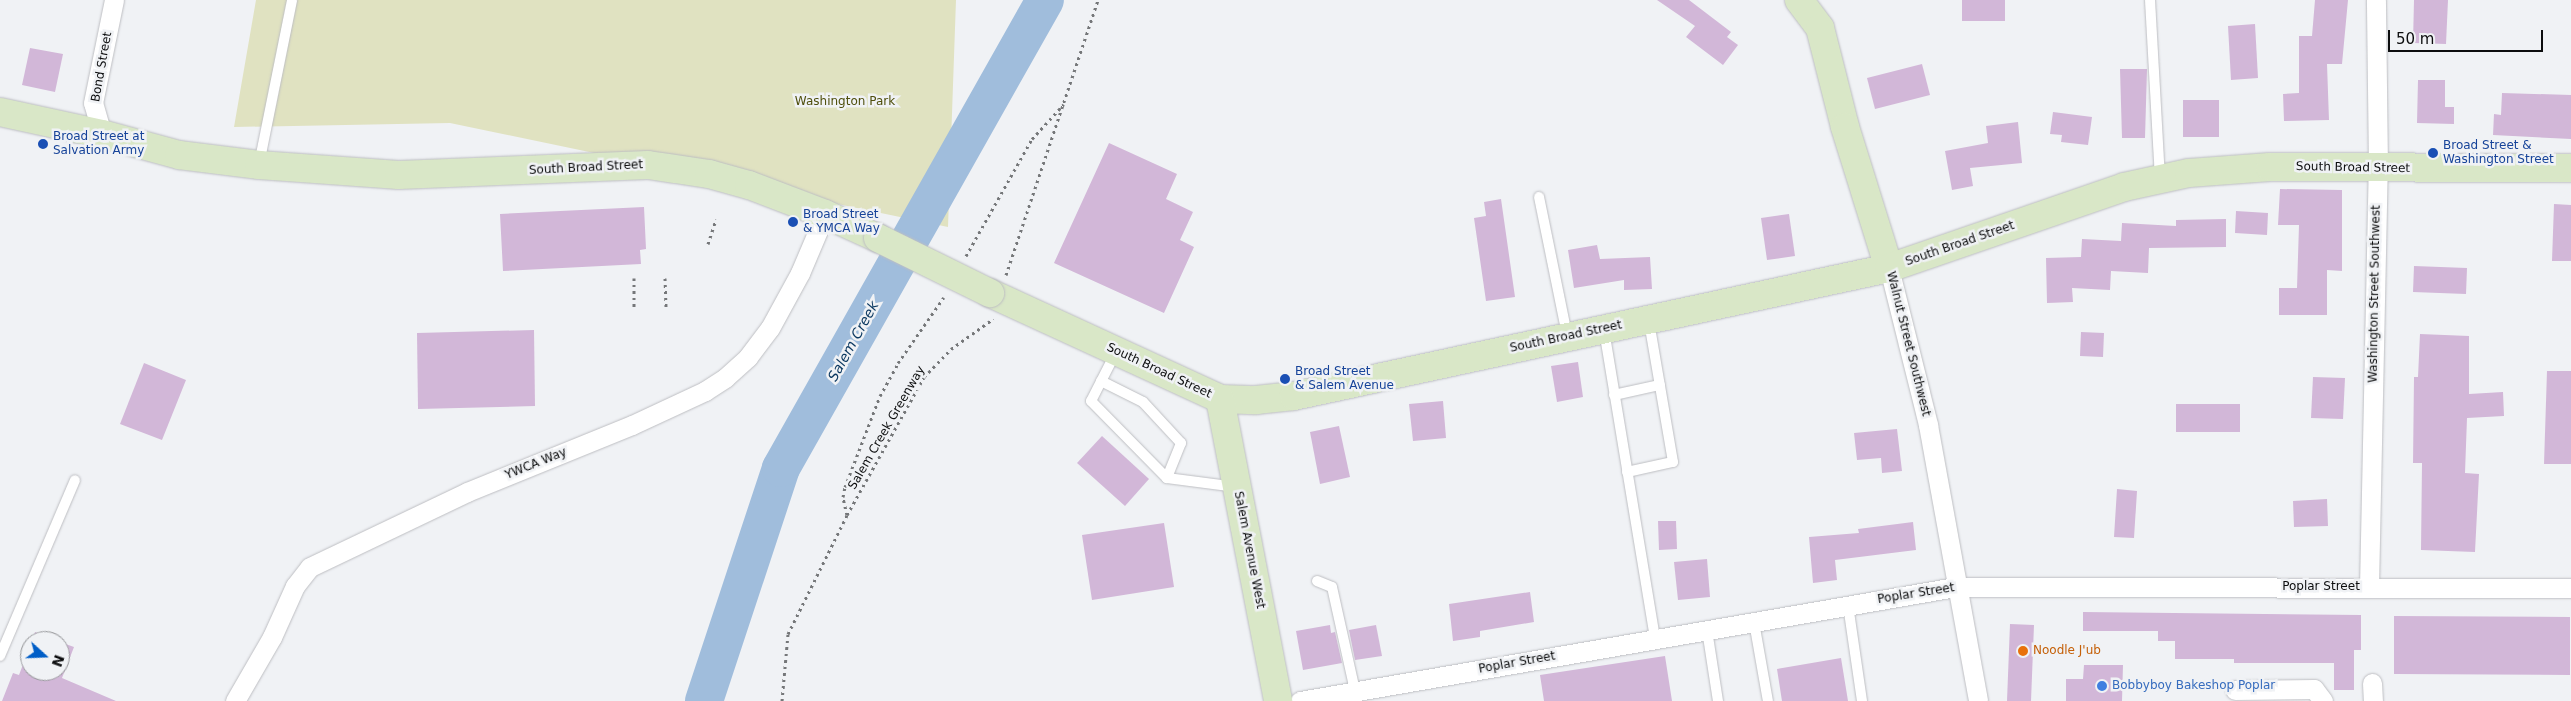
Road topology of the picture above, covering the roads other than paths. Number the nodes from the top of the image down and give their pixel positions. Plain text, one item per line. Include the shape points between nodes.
1 (114, 0) edge
2 (292, 0) edge
3 (1799, 0) edge
4 (2150, 0) edge
5 (2376, 0) edge
6 (0, 112) edge
7 (102, 134) junction
8 (259, 165) junction
9 (2571, 168) edge
10 (2378, 169) junction
11 (2160, 180) junction
12 (1539, 197) dead end
13 (825, 214) junction
14 (1889, 268) junction
15 (1649, 320) junction
16 (1603, 329) junction
17 (1568, 337) junction
18 (1116, 351) junction
19 (1101, 381) junction
20 (1660, 385) junction
21 (1614, 395) junction
22 (1220, 399) junction
23 (1627, 472) junction
24 (1167, 478) junction
25 (75, 480) dead end
26 (1237, 487) junction
27 (1317, 581) dead end
28 (1955, 587) junction
29 (2369, 587) junction
30 (2571, 588) edge
31 (1848, 605) junction
32 (1754, 622) junction
33 (1707, 630) junction
34 (1655, 639) junction
35 (0, 656) edge
36 (2235, 690) dead end
37 (1355, 691) junction
38 (235, 701) edge
39 (1278, 701) edge
40 (1300, 701) edge
41 (1718, 701) edge
42 (1768, 701) edge
43 (1862, 701) edge
44 (1978, 701) edge
45 (2323, 701) edge

1 - 7 street, Bond Street via 93,103
2 - 8 lane
3 - 14 street, Walnut Street Southwest via 1820,28 1845,127
4 - 11 lane
5 - 10 street, Washington Street Southwest
6 - 7 street, South Broad Street
7 - 8 street, South Broad Street via 179,155
8 - 13 street, South Broad Street via 399,175 644,164 709,174
9 - 10 street, South Broad Street
10 - 11 street, South Broad Street via 2270,166
10 - 29 street, Washington Street Southwest
11 - 14 street, South Broad Street via 2124,187
12 - 17 lane
13 - 18 street, South Broad Street, bridge
13 - 38 street, YWCA Way via 796,282 770,328 748,358 725,378 705,391 632,425 467,492 310,567 291,594 272,637
14 - 15 street, South Broad Street
14 - 28 street, Walnut Street Southwest via 1928,425
15 - 16 street, South Broad Street
15 - 20 lane
16 - 17 street, South Broad Street
16 - 21 lane
17 - 22 street, South Broad Street via 1294,396
18 - 19 lane
18 - 22 street, South Broad Street
19 - 24 lane via 1091,401
19 - 24 lane via 1143,402 1181,443
20 - 21 lane
20 - 23 lane via 1673,462
21 - 23 lane
22 - 26 street, Salem Avenue West
23 - 34 lane
24 - 26 lane
25 - 35 lane
26 - 39 street, Salem Avenue West
27 - 37 lane via 1332,587
28 - 29 street, Poplar Street
28 - 31 street, Poplar Street
28 - 44 street, Walnut Street Southwest
29 - 30 street, Poplar Street
31 - 32 street, Poplar Street
31 - 43 lane
32 - 33 street, Poplar Street
32 - 42 lane
33 - 34 street, Poplar Street
33 - 41 lane
34 - 37 street, Poplar Street
36 - 45 street via 2314,689
37 - 40 street, Poplar Street

